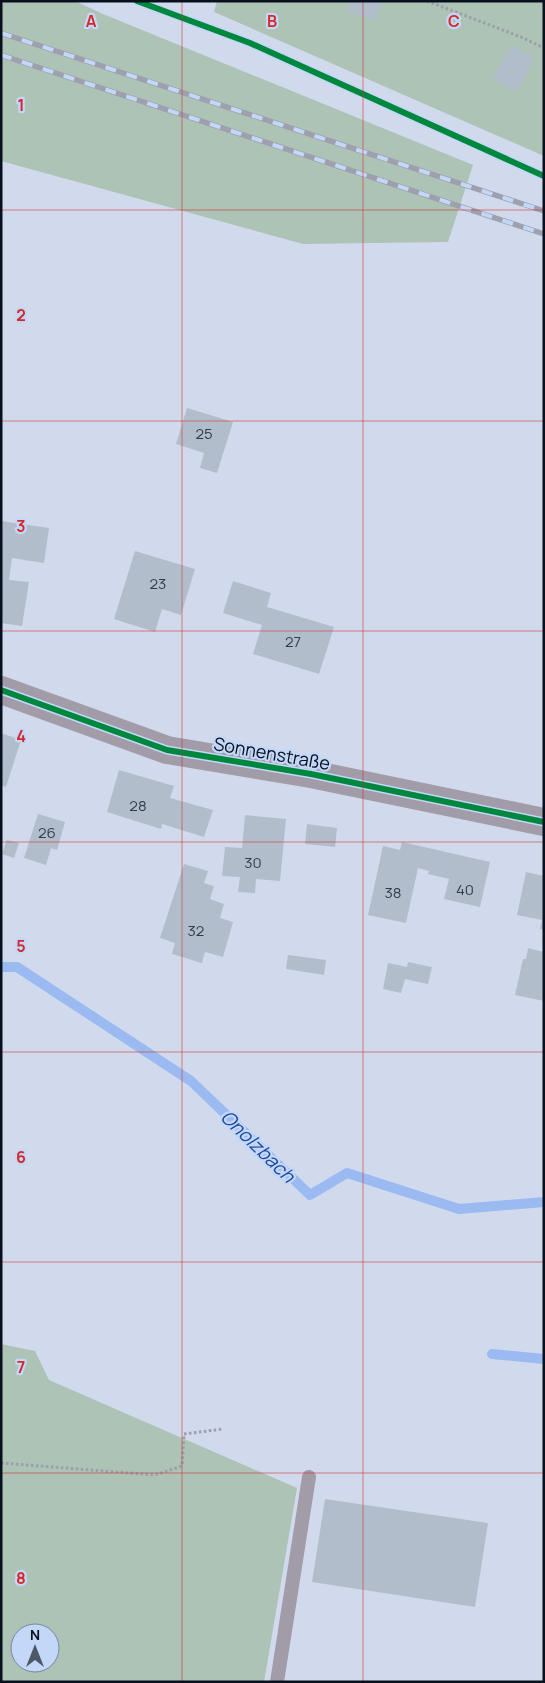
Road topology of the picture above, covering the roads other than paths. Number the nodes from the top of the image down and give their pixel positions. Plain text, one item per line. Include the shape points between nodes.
1 (1, 690) edge
2 (544, 822) edge
3 (309, 1477) dead end
4 (277, 1682) edge

1 - 2 street, Sonnenstraße via 167,750 311,774
3 - 4 lane

